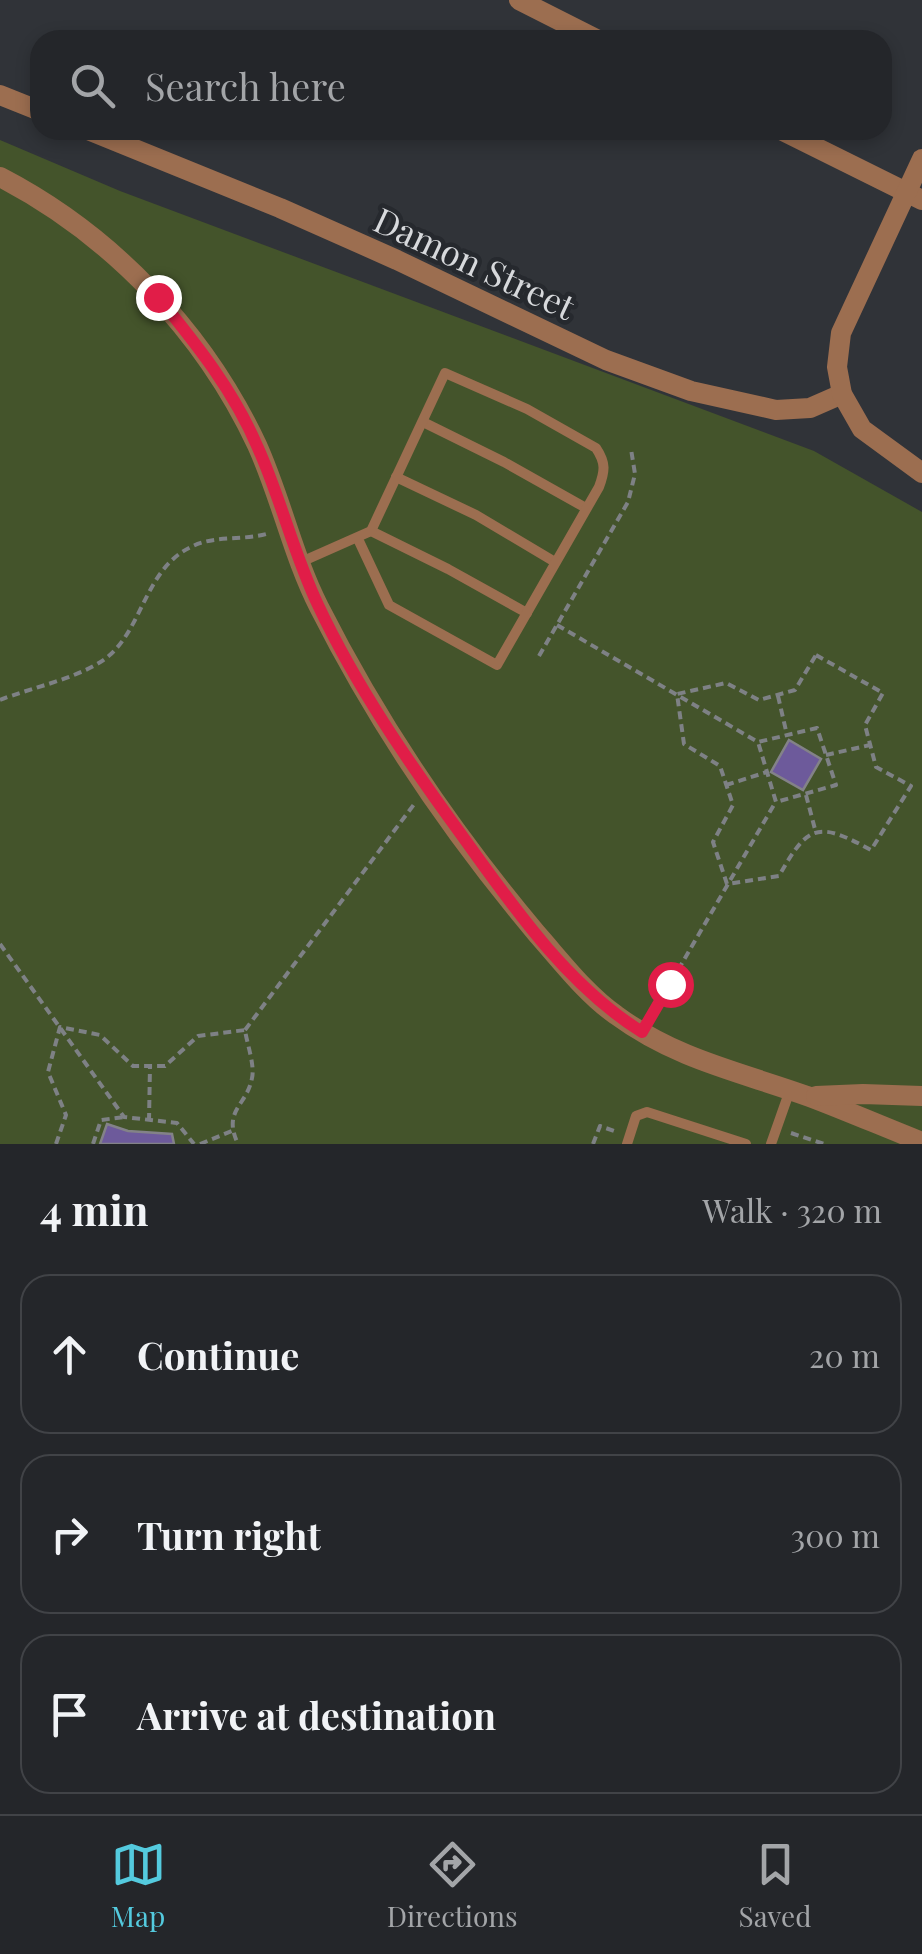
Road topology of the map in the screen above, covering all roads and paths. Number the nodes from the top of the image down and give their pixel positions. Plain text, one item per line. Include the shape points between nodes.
1 (518, 0) edge
2 (578, 30) edge
3 (0, 95) edge
4 (30, 107) edge
5 (112, 140) edge
6 (801, 140) edge
7 (922, 159) edge
8 (0, 177) edge
9 (914, 196) edge
10 (842, 394) junction
11 (423, 422) junction
12 (632, 449) dead end
13 (922, 474) edge
14 (396, 476) junction
15 (586, 508) junction
16 (288, 528) junction
17 (371, 531) junction
18 (358, 538) junction
19 (302, 562) junction
20 (555, 562) junction
21 (527, 613) junction
22 (557, 626) junction
23 (540, 656) dead end
24 (677, 694) junction
25 (778, 695) junction
26 (0, 700) edge
27 (788, 735) junction
28 (758, 742) junction
29 (870, 745) junction
30 (826, 755) junction
31 (767, 772) junction
32 (726, 785) junction
33 (427, 788) junction
34 (806, 795) junction
35 (776, 802) junction
36 (816, 833) junction
37 (727, 884) junction
38 (0, 944) edge
39 (60, 1027) junction
40 (245, 1030) junction
41 (642, 1032) junction
42 (150, 1065) junction
43 (799, 1094) junction
44 (922, 1096) edge
45 (124, 1117) junction
46 (150, 1121) junction
47 (777, 1128) junction
48 (232, 1131) junction
49 (628, 1140) edge
50 (922, 1142) edge
51 (56, 1144) edge
52 (93, 1144) edge
53 (197, 1144) edge
54 (238, 1144) edge
55 (592, 1144) edge
56 (746, 1144) edge
57 (772, 1144) edge
58 (824, 1144) edge

1 - 2 street
3 - 4 street
5 - 10 street, Damon Street via 381,252 606,360 691,391 776,410 810,408
6 - 9 street
7 - 9 street
8 - 16 street via 116,256 158,297 236,404
9 - 10 street via 841,333
10 - 13 street via 862,429
11 - 14 lane
11 - 15 lane
11 - 15 lane via 445,373 526,408 603,458 605,470
12 - 22 path via 628,502
14 - 17 lane
14 - 20 lane
15 - 20 lane
16 - 19 street
16 - 26 path via 190,547 157,579 113,652 90,668
17 - 18 lane
17 - 21 lane
18 - 19 lane
18 - 21 lane via 389,605 497,665
19 - 33 street via 317,604 382,723
20 - 21 lane
22 - 23 path
22 - 24 path
24 - 25 path via 726,683 759,700
24 - 28 path
24 - 32 path via 684,744 720,766
25 - 27 path
25 - 29 path via 795,690 816,655 883,693 865,725
27 - 28 path
27 - 30 path via 817,728
28 - 31 path
29 - 30 path
29 - 36 path via 876,767 910,786 881,834 871,850 838,832
30 - 34 path via 836,785
31 - 32 path
31 - 35 path
32 - 37 path via 733,805 713,842
33 - 40 path
33 - 41 street via 560,960 613,1014
34 - 35 path
34 - 36 path
35 - 37 path
36 - 37 path via 799,840 779,876
37 - 41 path
38 - 39 path
39 - 42 path via 100,1035 133,1066
39 - 45 path
39 - 51 path via 48,1072 66,1115
40 - 42 path via 198,1036 165,1066
40 - 48 path via 253,1077 232,1117
41 - 43 street via 696,1061
42 - 46 path
43 - 44 street
43 - 47 lane
43 - 50 street
45 - 46 path
45 - 52 path via 100,1120
46 - 53 path via 177,1123
47 - 57 lane
47 - 58 path
48 - 53 path
48 - 54 path
49 - 55 path via 600,1126
49 - 56 lane via 636,1116 648,1112

